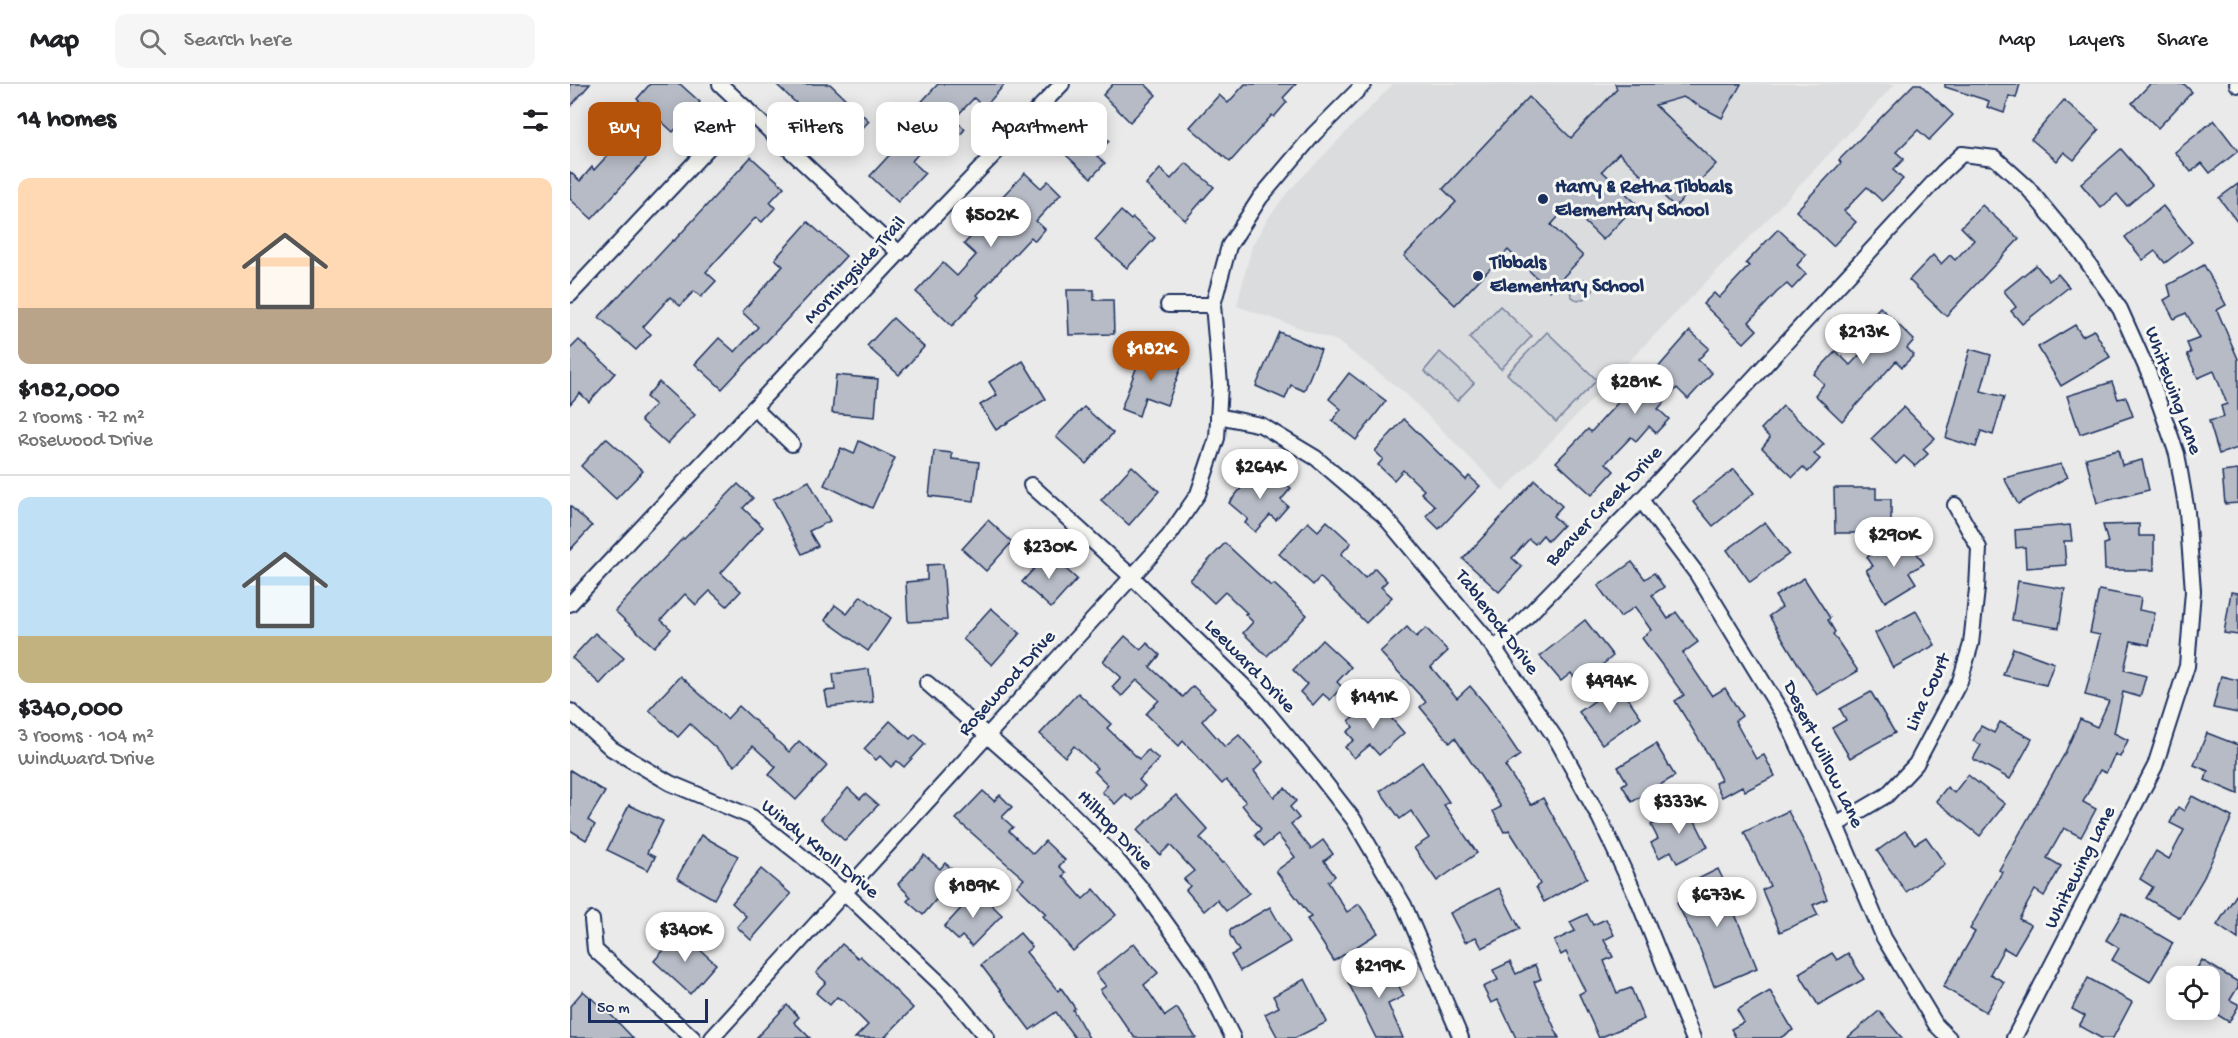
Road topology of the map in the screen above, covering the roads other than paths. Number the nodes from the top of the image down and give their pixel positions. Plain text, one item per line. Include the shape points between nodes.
1 (720, 84) edge
2 (1062, 84) edge
3 (1364, 84) edge
4 (740, 102) edge
5 (755, 117) edge
6 (1962, 154) joint
7 (701, 156) edge
8 (899, 254) junction
9 (570, 295) edge
10 (1214, 305) junction
11 (1168, 306) dead end
12 (754, 408) junction
13 (1218, 416) junction
14 (792, 444) dead end
15 (1031, 485) dead end
16 (1641, 500) junction
17 (1955, 505) dead end
18 (1132, 577) junction
19 (570, 604) edge
20 (1495, 649) junction
21 (927, 683) dead end
22 (570, 711) edge
23 (987, 737) junction
24 (1836, 825) junction
25 (845, 892) junction
26 (592, 920) dead end
27 (693, 1038) edge
28 (712, 1038) edge
29 (987, 1038) edge
30 (1233, 1038) edge
31 (1461, 1038) edge
32 (1693, 1038) edge
33 (1949, 1038) edge
34 (2014, 1038) edge

1 - 4 street
2 - 8 street, Morningside Trail
3 - 10 street, Rosewood Drive via 1314,134 1260,198 1229,246
5 - 8 street
6 - 16 street, Beaver Creek Drive
6 - 34 street, Whitewing Lane via 1995,158 2027,187 2079,250 2120,309 2149,374 2177,454 2187,512 2193,591 2187,666 2155,766
7 - 9 street
8 - 12 street, Morningside Trail
10 - 11 street
10 - 13 street, Rosewood Drive via 1221,384
12 - 14 street
12 - 19 street, Morningside Trail
13 - 18 street, Rosewood Drive via 1217,438 1198,494 1169,536
13 - 20 street, Tablerock Drive via 1261,426 1316,458 1384,516
15 - 18 street, Leeward Drive
16 - 20 street, Beaver Creek Drive
16 - 24 street, Desert Willow Lane via 1697,574 1785,718
17 - 24 street, Lina Court via 1979,548 1971,644 1960,681 1916,764 1887,795
18 - 23 street, Rosewood Drive
18 - 31 street, Leeward Drive via 1253,695 1354,820 1404,905
20 - 32 street, Tablerock Drive via 1557,742 1600,819 1637,898
21 - 23 street, Hilltop Drive
22 - 25 street, Windy Knoll Drive via 612,749 660,778 752,817
23 - 25 street, Rosewood Drive
23 - 30 street, Hilltop Drive via 1040,782 1141,888 1198,968
24 - 33 street, Desert Willow Lane via 1884,938 1936,1025
25 - 28 street, Rosewood Drive
25 - 29 street, Windy Knoll Drive via 947,990
26 - 27 street via 595,950

